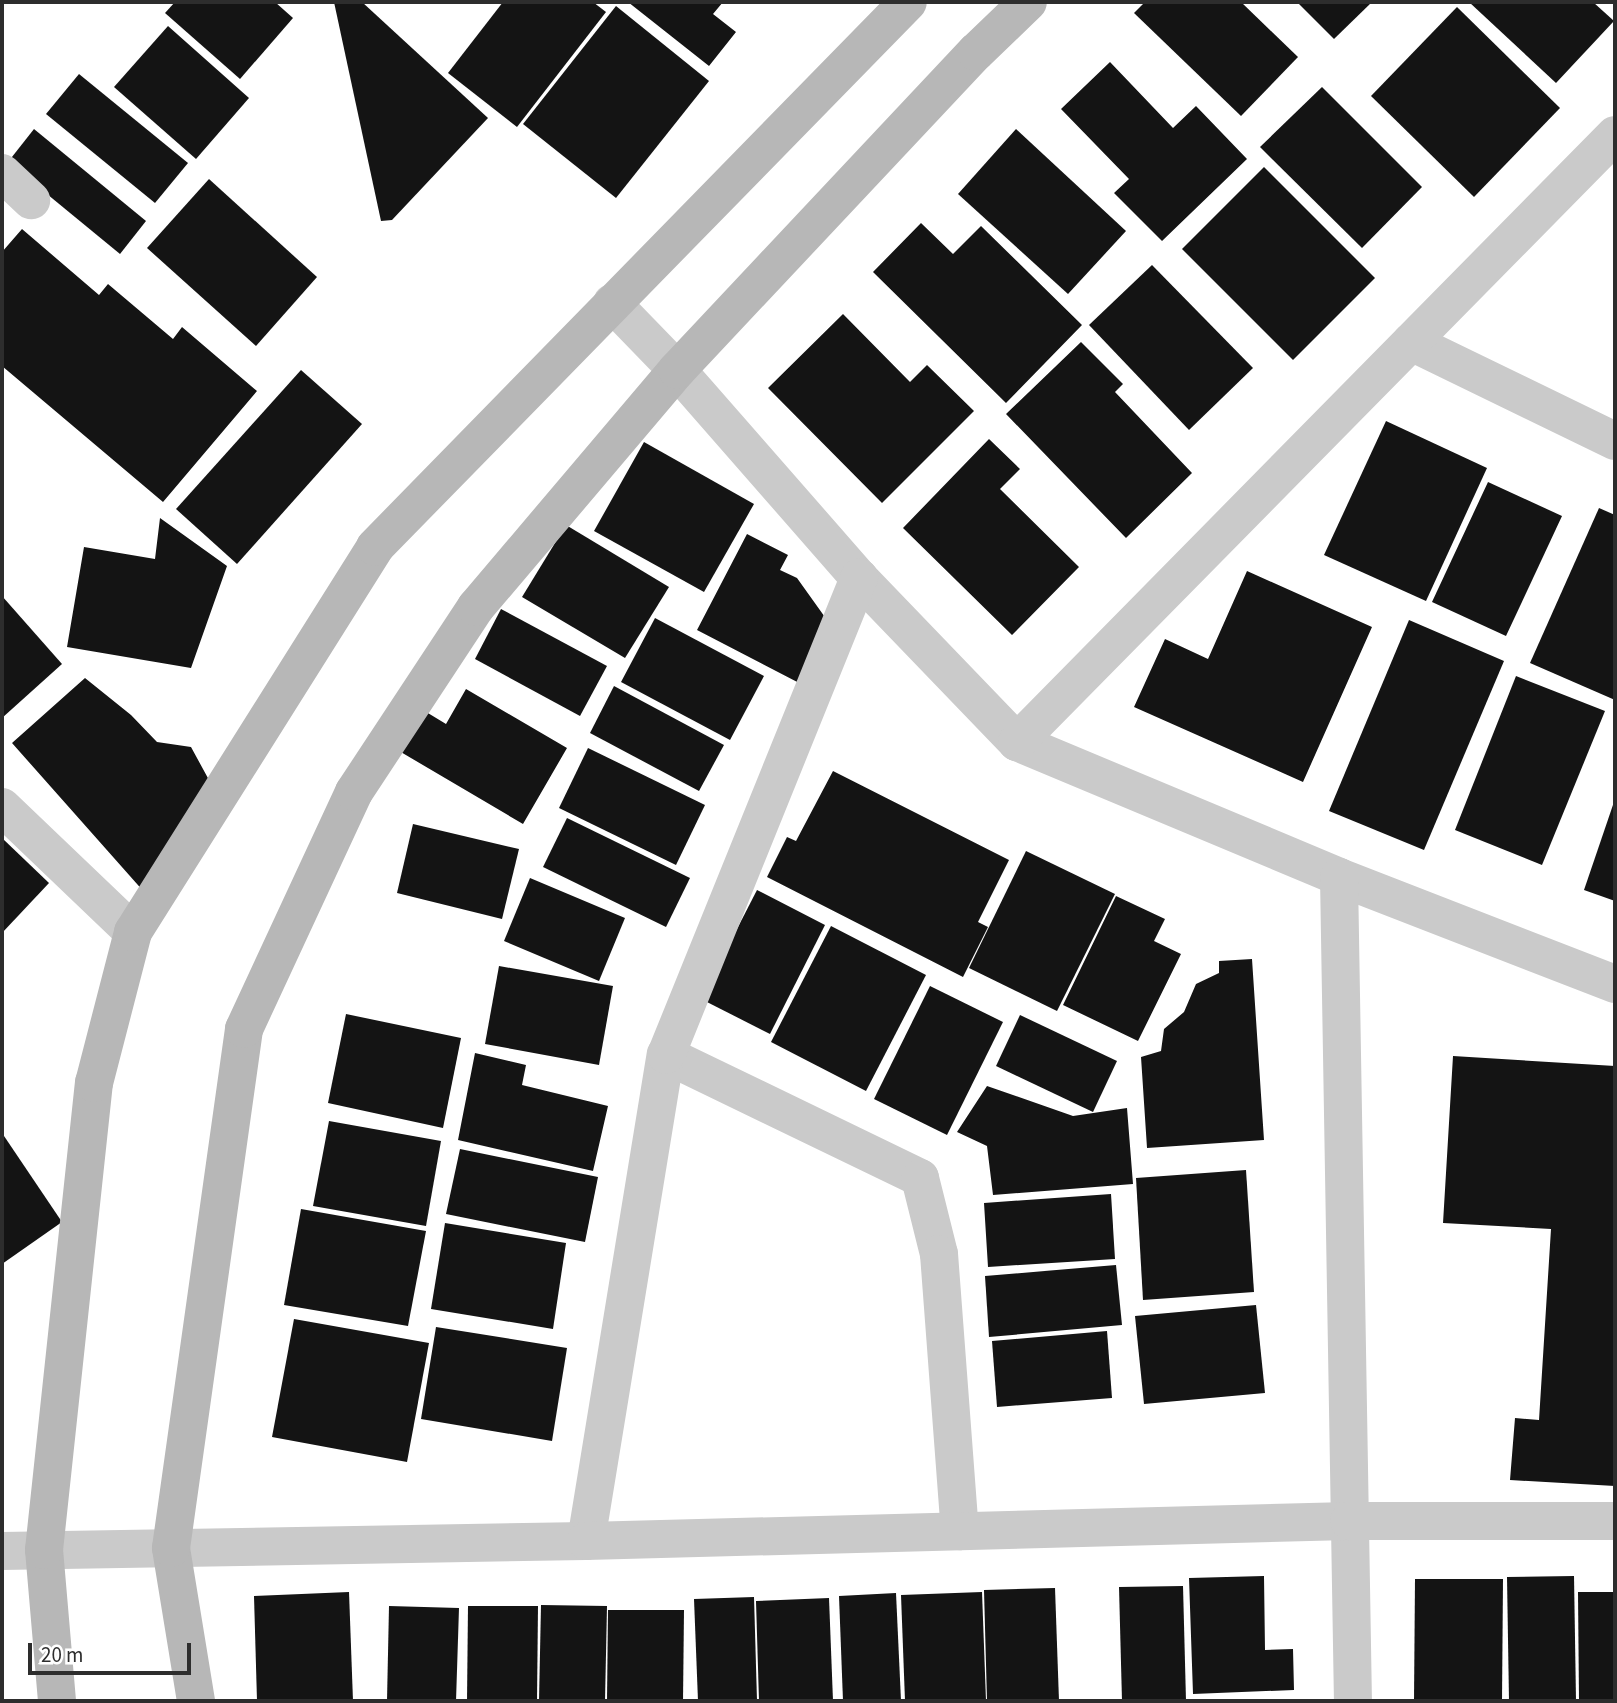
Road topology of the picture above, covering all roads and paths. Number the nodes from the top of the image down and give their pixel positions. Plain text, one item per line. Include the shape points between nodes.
1 (908, 2) edge
2 (1028, 2) edge
3 (1615, 135) edge
4 (2, 173) edge
5 (31, 200) dead end
6 (612, 303) junction
7 (1410, 342) junction
8 (677, 370) junction
9 (1615, 441) edge
10 (859, 578) junction
11 (1017, 742) junction
12 (2, 807) edge
13 (1339, 877) junction
14 (133, 932) junction
15 (1615, 984) edge
16 (666, 1055) junction
17 (1349, 1521) junction
18 (1615, 1521) edge
19 (960, 1531) junction
20 (586, 1541) junction
21 (171, 1548) junction
22 (44, 1550) junction
23 (2, 1551) edge
24 (57, 1701) edge
25 (196, 1701) edge
26 (1353, 1701) edge

1 - 6 street
2 - 8 street
3 - 7 street
4 - 5 street
6 - 8 street
6 - 14 street via 375,547
7 - 9 street
7 - 11 street
8 - 10 street
8 - 21 street via 476,607 362,780 244,1030
10 - 11 street
10 - 16 street
11 - 13 street
12 - 14 street
13 - 15 street
13 - 17 street
14 - 22 street via 94,1083
16 - 19 street via 920,1178 939,1254
16 - 20 street
17 - 18 street
17 - 19 street
17 - 26 street
19 - 20 street
20 - 21 street
21 - 22 street
21 - 25 street
22 - 23 street
22 - 24 street

